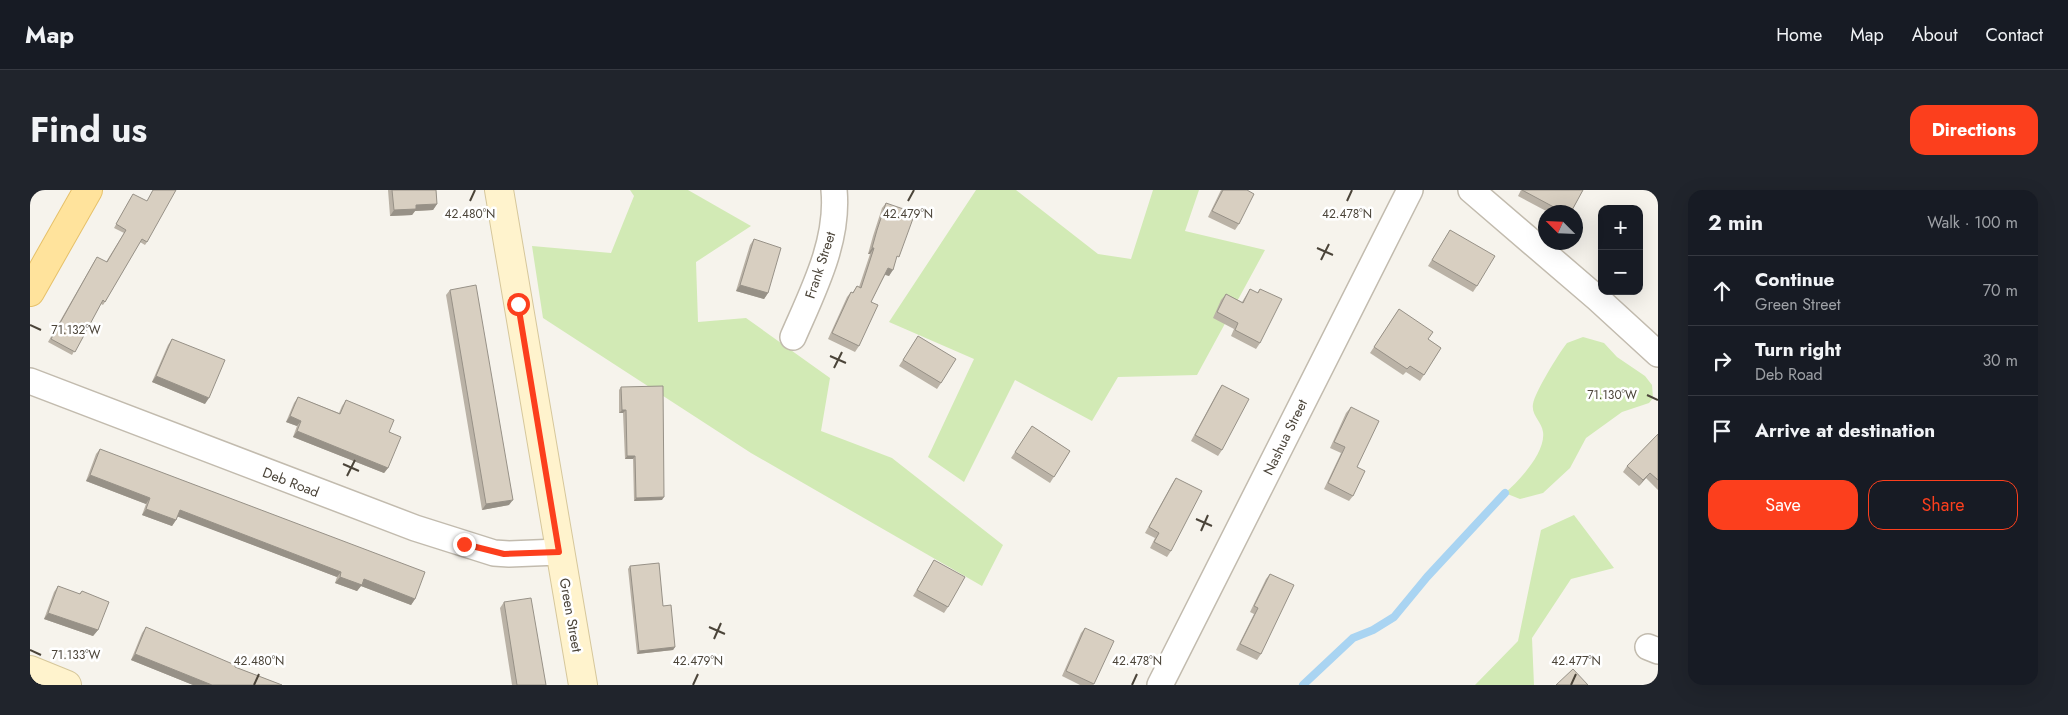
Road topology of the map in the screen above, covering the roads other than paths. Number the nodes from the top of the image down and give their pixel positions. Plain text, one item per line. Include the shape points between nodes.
1 (88, 190) edge
2 (499, 190) edge
3 (834, 190) edge
4 (1410, 190) edge
5 (1471, 190) edge
6 (30, 292) edge
7 (793, 337) dead end
8 (1658, 354) edge
9 (30, 380) edge
10 (559, 552) junction
11 (30, 670) edge
12 (67, 685) edge
13 (583, 685) edge
14 (1160, 685) edge

1 - 6 main road
2 - 10 street, Green Street
3 - 7 street, Frank Street via 834,219 825,256
4 - 14 street, Nashua Street
5 - 8 street
9 - 10 street, Deb Road via 415,528 494,553
10 - 13 street, Green Street
11 - 12 street

